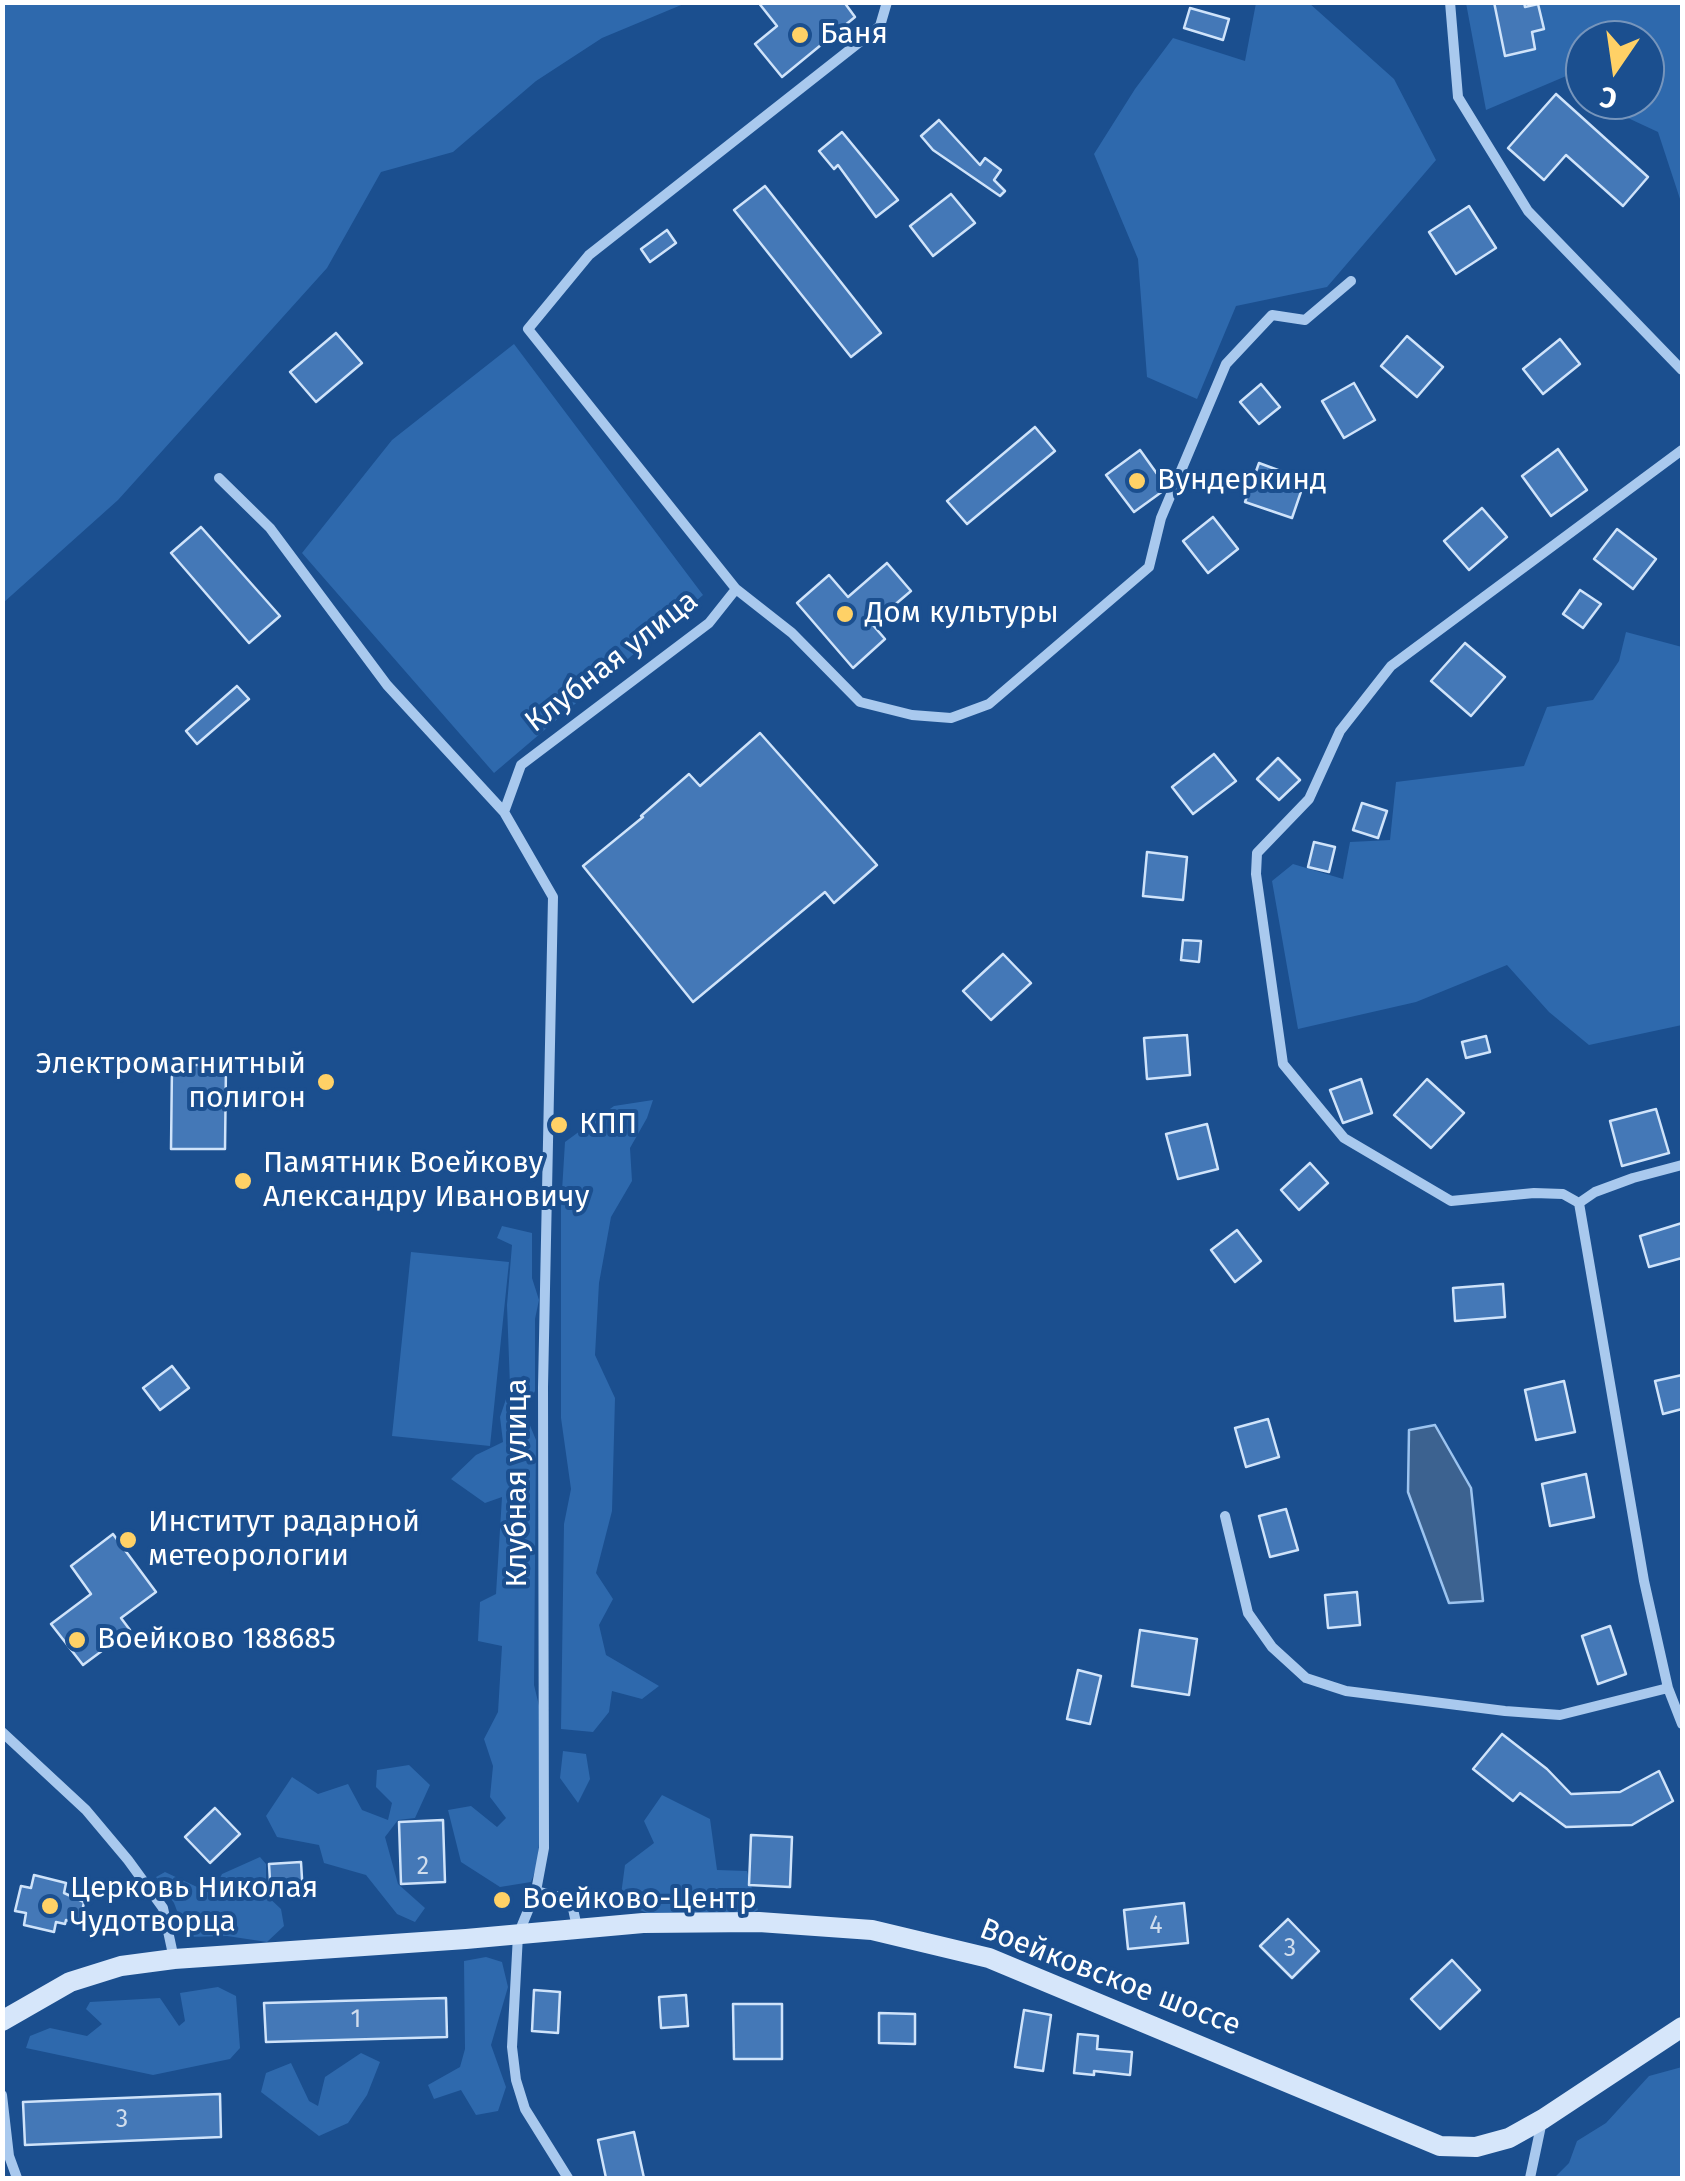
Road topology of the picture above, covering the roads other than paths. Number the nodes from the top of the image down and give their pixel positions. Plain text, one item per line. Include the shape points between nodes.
1 (888, 2) edge
2 (1450, 2) edge
3 (1351, 282) dead end
4 (1682, 370) edge
5 (1682, 450) edge
6 (219, 478) dead end
7 (736, 590) junction
8 (504, 812) junction
9 (1682, 1165) edge
10 (1578, 1203) junction
11 (1225, 1516) dead end
12 (1668, 1688) junction
13 (1682, 1724) edge
14 (2, 1732) edge
15 (536, 1891) junction
16 (577, 1927) junction
17 (518, 1935) junction
18 (174, 1958) junction
19 (2, 2021) edge
20 (1682, 2028) edge
21 (2, 2096) edge
22 (1543, 2119) junction
23 (17, 2178) edge
24 (568, 2178) edge
25 (1530, 2178) edge

1 - 7 street, Клубная улица via 880,26 589,254 528,328
2 - 4 street via 1458,97 1528,210
3 - 7 street via 1305,320 1272,314 1226,364 1160,518 1149,567 988,704 951,718 860,702 792,633
5 - 10 street via 1392,666 1340,731 1310,799 1258,853 1283,1064 1344,1138 1452,1202 1534,1193 1563,1194
6 - 8 street via 270,528 387,685
7 - 8 street, Клубная улица via 709,623 521,764
8 - 15 street, Клубная улица via 552,897 544,1848
9 - 10 street
10 - 12 street
11 - 12 street via 1248,1614 1306,1678 1346,1691 1560,1715
12 - 13 street
14 - 18 street via 86,1810 128,1860 163,1908
15 - 16 street via 573,1910
15 - 17 street, Клубная улица
16 - 17 street, Воейковское шоссе
16 - 22 street, Воейковское шоссе via 759,1922 872,1930 989,1958 1440,2146 1476,2147
17 - 18 street, Воейковское шоссе
17 - 24 street, Клубная улица via 516,2080 525,2109
18 - 19 street, Воейковское шоссе via 70,1982
20 - 22 street, Воейковское шоссе
21 - 23 street
22 - 25 street

